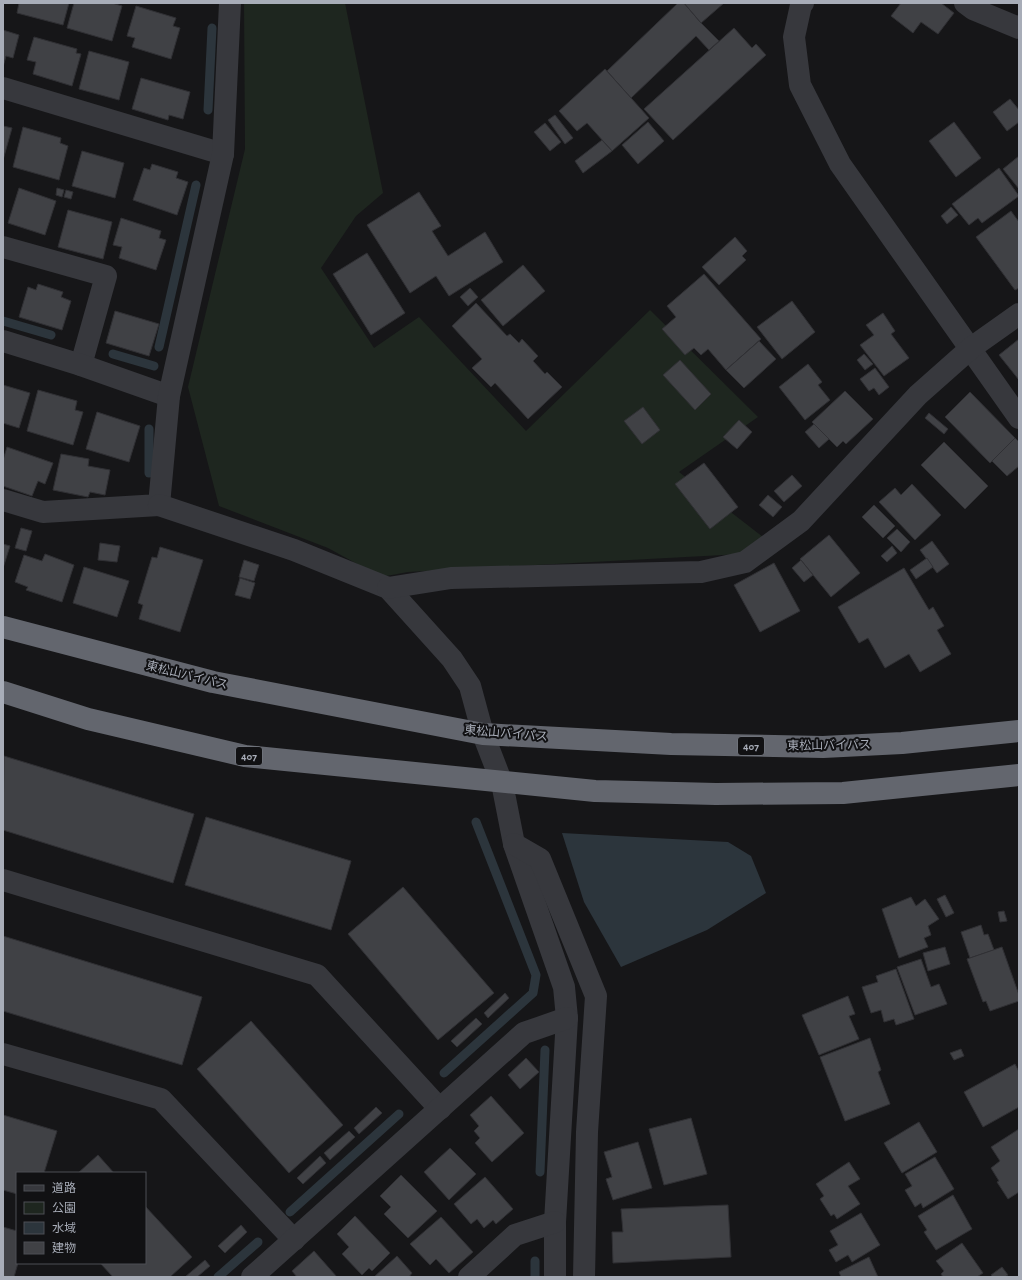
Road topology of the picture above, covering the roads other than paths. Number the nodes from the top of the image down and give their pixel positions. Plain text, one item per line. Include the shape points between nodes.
1 (230, 3) edge
2 (803, 3) edge
3 (965, 3) edge
4 (1019, 28) edge
5 (3, 88) edge
6 (223, 154) junction
7 (3, 247) edge
8 (1019, 314) edge
9 (3, 341) edge
10 (971, 348) junction
11 (81, 364) junction
12 (169, 396) junction
13 (1019, 418) edge
14 (3, 500) edge
15 (159, 505) junction
16 (388, 588) junction
17 (3, 627) edge
18 (3, 692) edge
19 (1019, 731) edge
20 (483, 734) junction
21 (1019, 775) edge
22 (502, 783) junction
23 (514, 844) junction
24 (3, 880) edge
25 (567, 1018) junction
26 (3, 1054) edge
27 (440, 1109) junction
28 (555, 1222) junction
29 (294, 1240) junction
30 (252, 1277) edge
31 (469, 1277) edge
32 (555, 1277) edge
33 (584, 1277) edge

1 - 6 street
2 - 10 street via 794,37 800,85 840,164
3 - 4 street via 973,9
5 - 6 street
6 - 12 street
7 - 11 street via 106,276
8 - 10 street
9 - 11 street
10 - 13 street
10 - 16 street via 918,395 801,521 745,562 701,572 451,578
11 - 12 street
12 - 15 street
14 - 15 street via 43,512
15 - 16 street via 294,550
16 - 20 street via 452,659 470,686
17 - 20 highway, 東松山バイパス / 407 via 213,682
18 - 22 highway, 407 via 88,719 245,756
19 - 20 highway, 東松山バイパス / 407 via 902,743 823,747 671,744
20 - 22 street
21 - 22 highway, 407 via 843,793 716,794 595,791
22 - 23 street
23 - 25 street via 564,987
23 - 33 street via 540,859 596,996 587,1132
24 - 27 street via 317,975
25 - 27 street via 524,1033
25 - 28 street
26 - 29 street via 161,1099
27 - 29 street
28 - 31 street via 515,1235
28 - 32 street
29 - 30 street

